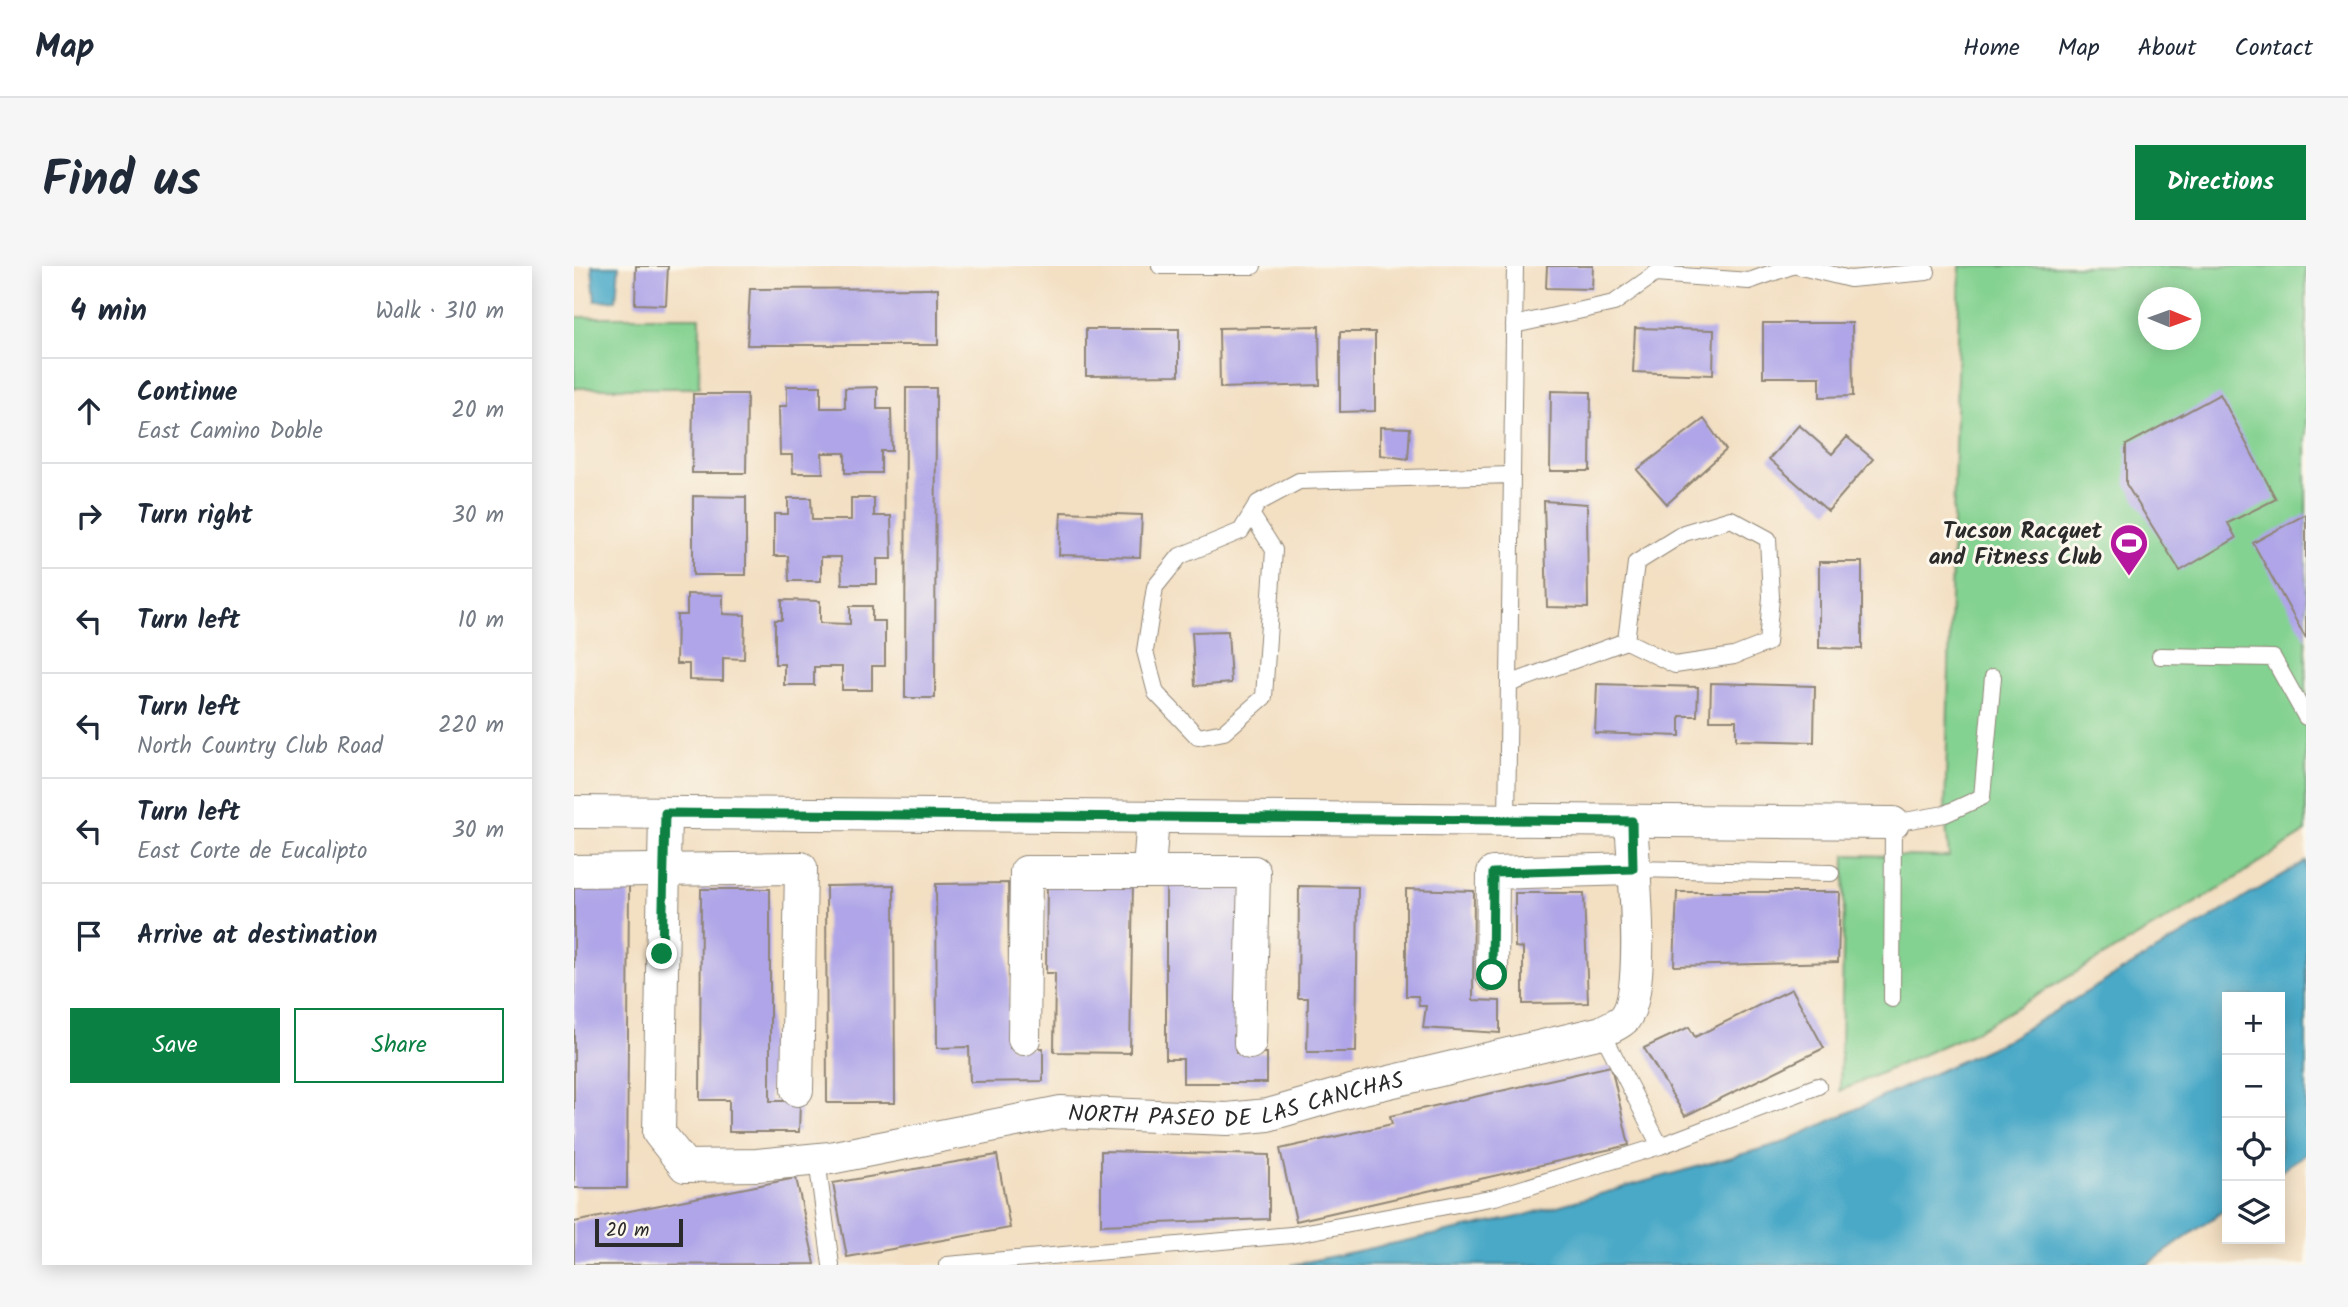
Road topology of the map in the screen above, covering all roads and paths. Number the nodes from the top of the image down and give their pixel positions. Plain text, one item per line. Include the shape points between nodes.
1 (1160, 266) edge
2 (1253, 266) edge
3 (1515, 266) edge
4 (1794, 266) edge
5 (1653, 270) edge
6 (1927, 272) dead end
7 (1514, 326) junction
8 (1512, 475) junction
9 (1251, 514) junction
10 (1626, 641) junction
11 (2160, 656) dead end
12 (1993, 677) dead end
13 (1508, 684) junction
14 (2306, 718) edge
15 (574, 812) edge
16 (665, 813) junction
17 (1153, 817) junction
18 (1507, 820) junction
19 (1632, 821) junction
20 (1893, 823) junction
21 (1633, 869) junction
22 (663, 870) junction
23 (1149, 870) junction
24 (574, 871) edge
25 (1831, 873) dead end
26 (1492, 975) dead end
27 (1892, 999) dead end
28 (1602, 1032) junction
29 (1024, 1039) dead end
30 (1250, 1043) dead end
31 (1818, 1086) dead end
32 (797, 1090) dead end
33 (1660, 1146) junction
34 (817, 1160) junction
35 (831, 1265) edge
36 (947, 1265) edge

1 - 2 lane
3 - 7 lane
4 - 5 lane via 1749,281
4 - 6 lane via 1850,279
5 - 7 lane via 1614,303
7 - 8 lane
8 - 9 lane via 1299,481 1258,503
8 - 13 lane
9 - 9 lane via 1241,531 1180,556 1155,587 1145,651 1156,694 1198,737 1224,733 1264,697 1274,550
10 - 10 lane via 1675,665 1734,656 1767,643 1771,597 1768,539 1731,519 1684,533 1636,563
10 - 13 lane
11 - 14 lane via 2273,658
12 - 20 lane via 1982,797 1945,814
13 - 18 lane
15 - 16 street
16 - 17 street
16 - 22 street
17 - 18 street
17 - 23 street
18 - 19 street
19 - 20 street
19 - 21 street, NORTH PASEO DE LAS CANCHAS
20 - 27 lane
21 - 25 lane
21 - 26 street via 1493,873
21 - 28 street, NORTH PASEO DE LAS CANCHAS via 1634,996 1624,1019
22 - 24 street
22 - 32 street via 801,869
22 - 34 street, NORTH PASEO DE LAS CANCHAS via 659,1133 685,1166
23 - 29 street via 1026,872
23 - 30 street via 1254,872
28 - 33 lane
28 - 34 street, NORTH PASEO DE LAS CANCHAS via 1268,1115 1227,1119 1061,1112
31 - 33 lane
33 - 36 lane via 1495,1197 1292,1235
34 - 35 lane

